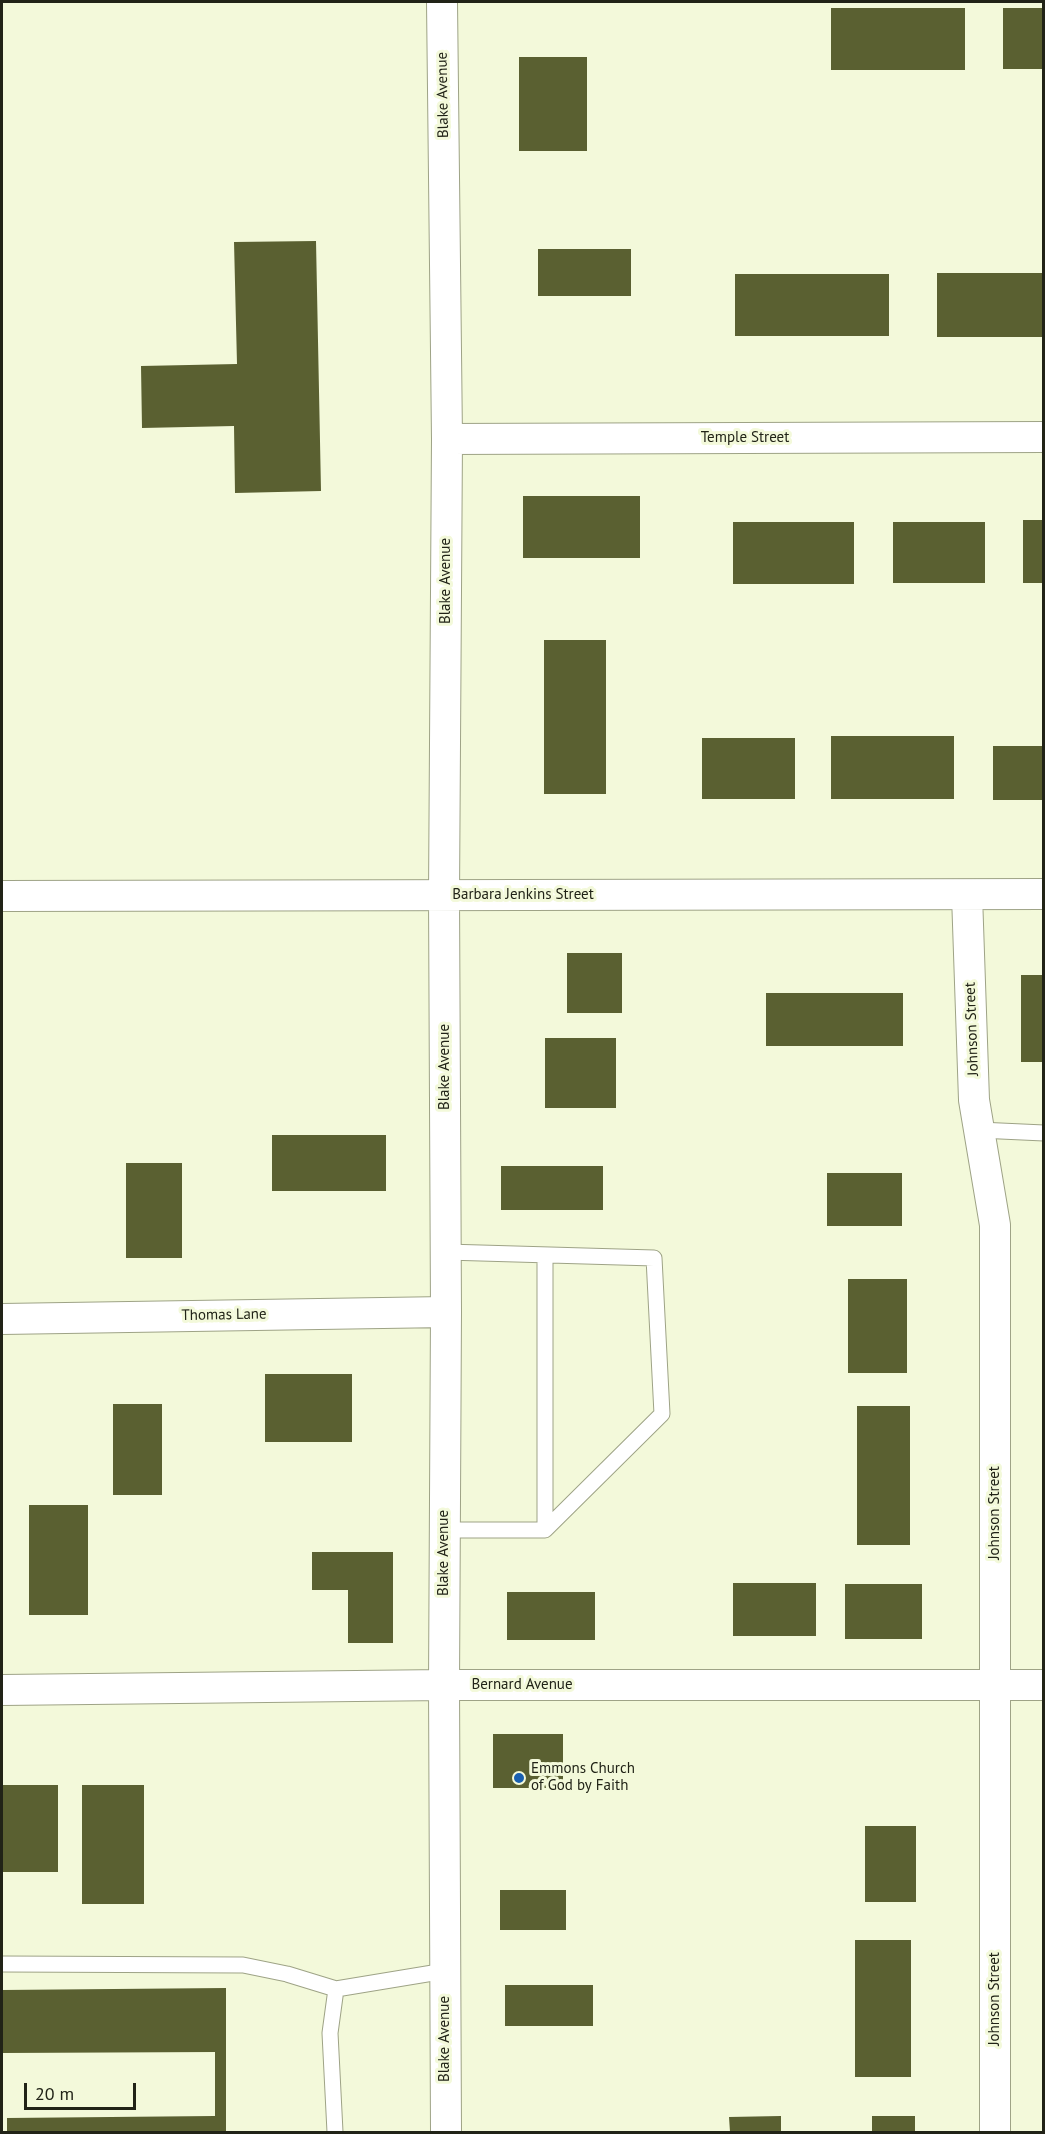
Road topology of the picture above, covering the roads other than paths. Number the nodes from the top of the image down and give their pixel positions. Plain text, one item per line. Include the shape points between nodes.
1 (442, 2) edge
2 (1044, 437) edge
3 (447, 439) junction
4 (1044, 894) edge
5 (444, 895) junction
6 (967, 895) junction
7 (2, 896) edge
8 (979, 1130) junction
9 (1044, 1133) edge
10 (446, 1252) junction
11 (545, 1255) junction
12 (446, 1312) junction
13 (2, 1319) edge
14 (445, 1530) junction
15 (545, 1530) junction
16 (444, 1685) junction
17 (995, 1685) junction
18 (1044, 1685) edge
19 (2, 1690) edge
20 (2, 1964) edge
21 (445, 1971) junction
22 (336, 1989) junction
23 (335, 2133) edge
24 (446, 2133) edge
25 (995, 2133) edge

1 - 3 street, Blake Avenue
2 - 3 street, Temple Street
3 - 5 street, Blake Avenue
4 - 6 street, Barbara Jenkins Street
5 - 6 street, Barbara Jenkins Street
5 - 7 street, Barbara Jenkins Street
5 - 10 street, Blake Avenue
6 - 8 street, Johnson Street via 974,1100
8 - 9 lane
8 - 17 street, Johnson Street via 994,1225
10 - 11 lane
10 - 12 street, Blake Avenue
11 - 15 lane
11 - 15 lane via 654,1258 662,1414
12 - 13 street, Thomas Lane
12 - 14 street, Blake Avenue
14 - 15 lane
14 - 16 street, Blake Avenue
16 - 17 street, Bernard Avenue
16 - 19 street, Bernard Avenue
16 - 21 street, Blake Avenue
17 - 18 street, Bernard Avenue
17 - 25 street, Johnson Street
20 - 22 lane via 243,1965
21 - 22 lane
21 - 24 street, Blake Avenue
22 - 23 lane via 330,2033

